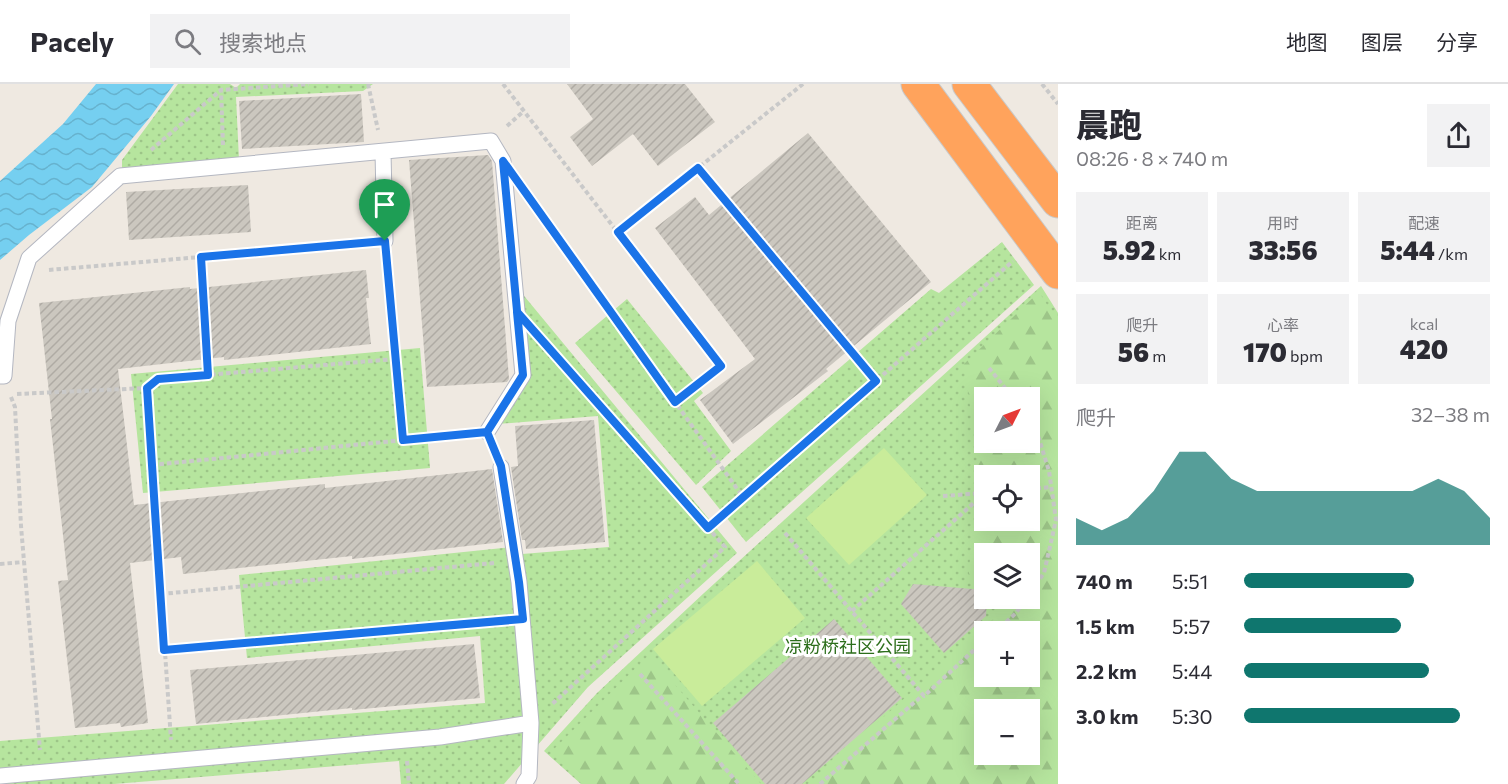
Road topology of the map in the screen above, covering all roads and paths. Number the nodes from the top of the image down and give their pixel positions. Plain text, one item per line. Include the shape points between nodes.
1 (309, 84) edge
2 (368, 84) edge
3 (503, 84) edge
4 (803, 84) edge
5 (918, 84) edge
6 (969, 84) edge
7 (1042, 84) edge
8 (249, 86) edge
9 (221, 90) junction
10 (1058, 104) edge
11 (383, 152) junction
12 (503, 161) junction
13 (224, 166) junction
14 (698, 168) junction
15 (120, 176) junction
16 (1058, 201) edge
17 (618, 232) junction
18 (385, 241) junction
19 (1021, 255) dead end
20 (201, 257) junction
21 (24, 272) junction
22 (1058, 272) edge
23 (517, 312) junction
24 (396, 359) junction
25 (989, 368) dead end
26 (208, 375) junction
27 (0, 376) edge
28 (876, 381) junction
29 (1004, 387) edge
30 (147, 388) junction
31 (675, 402) junction
32 (487, 432) joint
33 (403, 440) junction
34 (1040, 442) edge
35 (152, 465) junction
36 (501, 466) dead end
37 (1040, 488) edge
38 (1051, 488) junction
39 (974, 494) edge
40 (943, 496) dead end
41 (743, 497) junction
42 (974, 503) edge
43 (1057, 520) edge
44 (708, 528) junction
45 (785, 533) dead end
46 (516, 561) junction
47 (24, 562) junction
48 (0, 564) edge
49 (1040, 579) edge
50 (161, 594) junction
51 (1019, 609) edge
52 (851, 611) junction
53 (523, 619) junction
54 (1007, 621) edge
55 (164, 650) junction
56 (974, 650) edge
57 (640, 674) dead end
58 (923, 695) junction
59 (531, 723) junction
60 (172, 761) junction
61 (42, 773) junction
62 (0, 776) edge
63 (524, 784) edge
64 (739, 784) edge
65 (820, 784) edge

1 - 8 path
2 - 11 path
3 - 17 path
4 - 14 path
5 - 22 highway
6 - 16 highway
7 - 10 path
8 - 9 path
9 - 13 path
9 - 15 path
11 - 12 lane via 491,141
11 - 13 lane
11 - 18 lane
12 - 23 lane
12 - 31 path
13 - 15 lane
14 - 17 path
14 - 28 path
15 - 21 lane via 29,258
17 - 31 path via 721,366
18 - 20 path
18 - 24 path
19 - 28 path
20 - 21 path
20 - 26 path
21 - 27 lane via 8,321 4,376
23 - 32 lane via 523,375
23 - 44 path
24 - 26 path
24 - 33 path
25 - 29 path
26 - 30 path via 158,379
28 - 41 path
30 - 35 path
30 - 47 path via 11,395 15,407
31 - 41 path
32 - 33 path
33 - 35 path
34 - 38 path
35 - 50 path
36 - 46 lane
37 - 38 path
38 - 43 path
39 - 40 path
41 - 44 path
42 - 52 path
43 - 49 path
44 - 59 path via 724,548
45 - 52 path
46 - 50 path
46 - 53 lane
47 - 48 path
47 - 61 path
50 - 55 path
51 - 54 path
52 - 58 path
53 - 55 path
53 - 59 lane
55 - 60 path
56 - 58 path
57 - 64 path
58 - 65 path
59 - 60 lane via 440,737
59 - 63 lane via 529,776
60 - 61 lane
61 - 62 lane

